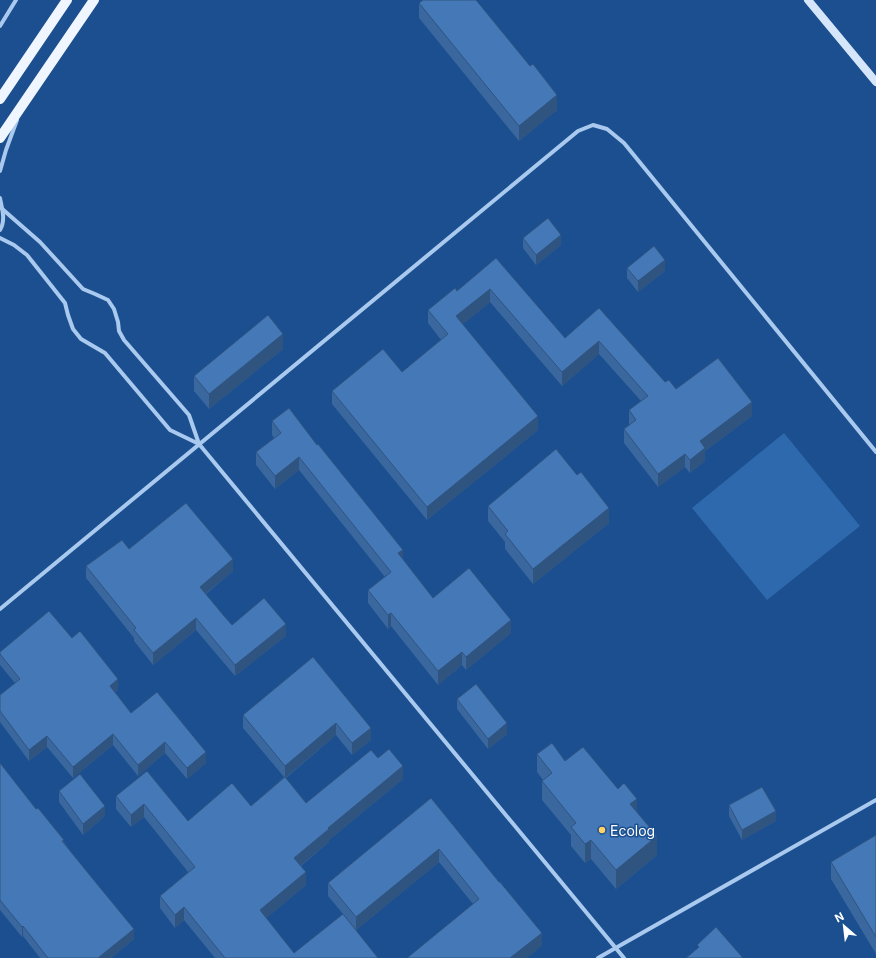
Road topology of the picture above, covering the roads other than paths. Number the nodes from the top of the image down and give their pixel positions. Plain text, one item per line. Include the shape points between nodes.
1 (16, 0) edge
2 (67, 0) edge
3 (94, 0) edge
4 (808, 0) edge
5 (0, 26) edge
6 (876, 82) edge
7 (0, 99) edge
8 (24, 104) junction
9 (0, 138) edge
10 (0, 171) edge
11 (0, 198) edge
12 (1, 208) edge
13 (0, 230) edge
14 (0, 238) edge
15 (199, 444) junction
16 (876, 452) edge
17 (0, 609) edge
18 (876, 800) edge
19 (616, 948) junction
20 (598, 958) edge
21 (624, 958) edge

1 - 5 street
2 - 7 main road
3 - 8 main road
4 - 6 street
8 - 9 main road
8 - 10 street
11 - 12 street
12 - 13 street via 4,217
12 - 15 street via 40,242 83,289 108,300 114,309 124,340 189,415
14 - 15 street via 14,245 32,261 65,303 74,329 81,339 105,353 170,430
15 - 16 street via 578,131 592,125 607,129 624,143
15 - 17 street
15 - 19 street
18 - 19 street
19 - 20 street
19 - 21 street

